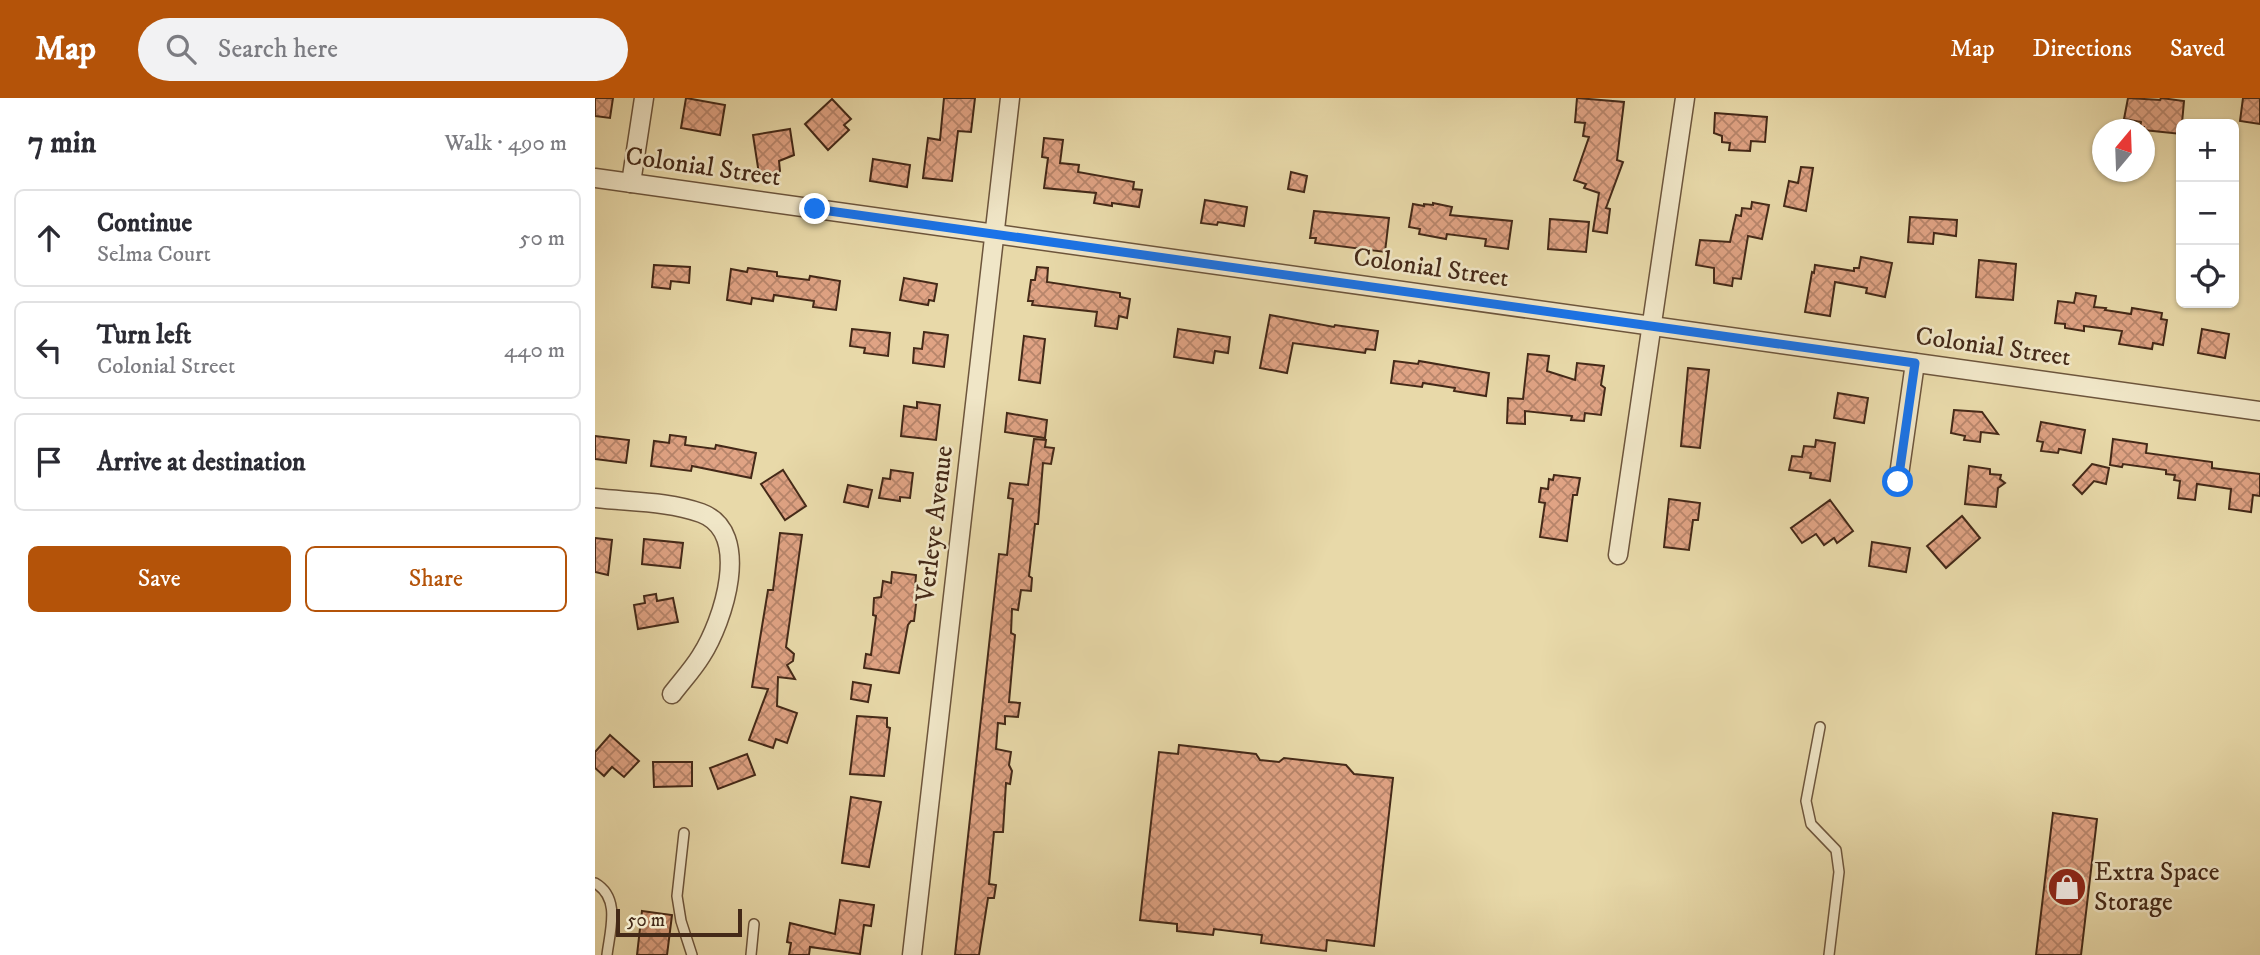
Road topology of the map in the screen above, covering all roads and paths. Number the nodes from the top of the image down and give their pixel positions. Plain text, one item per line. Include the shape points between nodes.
1 (644, 98) edge
2 (1010, 98) edge
3 (1685, 98) edge
4 (595, 178) edge
5 (631, 183) junction
6 (995, 233) junction
7 (1650, 326) junction
8 (1915, 363) junction
9 (2260, 411) edge
10 (1898, 482) dead end
11 (595, 498) edge
12 (1618, 555) dead end
13 (672, 694) dead end
14 (1821, 727) dead end
15 (684, 833) dead end
16 (595, 883) edge
17 (754, 924) dead end
18 (607, 955) edge
19 (692, 955) edge
20 (751, 955) edge
21 (912, 955) edge
22 (1829, 955) edge

1 - 5 street
2 - 6 street, Verleye Avenue
3 - 7 street
4 - 5 street, Colonial Street
5 - 6 street, Colonial Street
6 - 7 street, Colonial Street
6 - 21 street, Verleye Avenue
7 - 8 street, Colonial Street
7 - 12 street
8 - 9 street, Colonial Street
8 - 10 street
11 - 13 street via 703,513 721,527 731,551 723,609 703,654
14 - 22 lane via 1807,801 1811,824 1836,850 1839,872
15 - 19 lane via 677,896
16 - 18 lane via 611,900
17 - 20 lane

